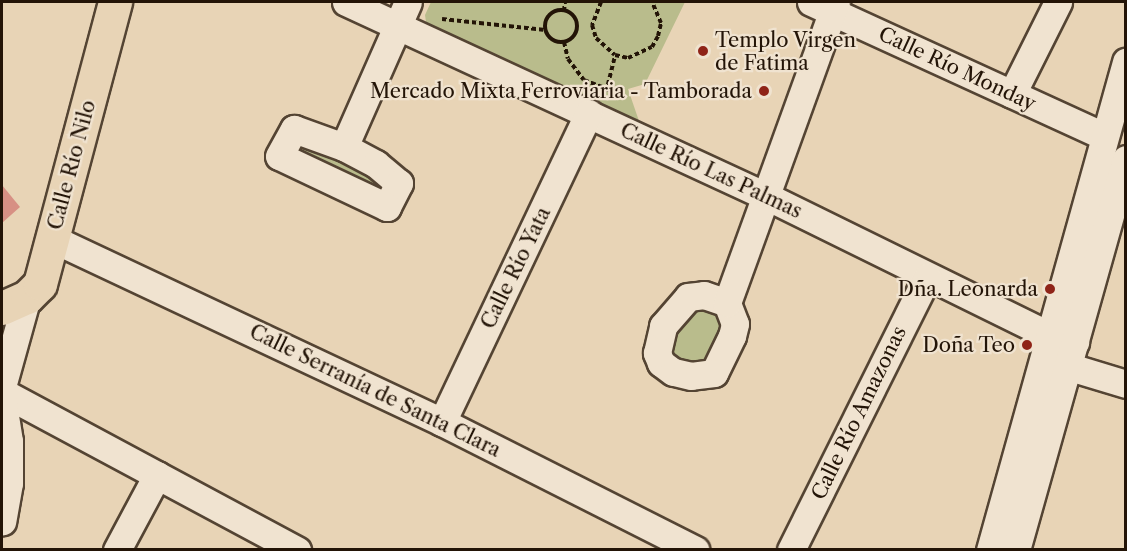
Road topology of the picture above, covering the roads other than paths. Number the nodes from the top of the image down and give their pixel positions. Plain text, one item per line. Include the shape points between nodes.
1 (115, 2) edge
2 (346, 2) edge
3 (1058, 2) edge
4 (827, 5) edge
5 (403, 10) edge
6 (1125, 62) edge
7 (1012, 94) junction
8 (589, 113) junction
9 (1104, 136) junction
10 (344, 147) dead end
11 (1125, 159) edge
12 (766, 196) junction
13 (53, 239) junction
14 (927, 276) junction
15 (14, 302) edge
16 (727, 303) dead end
17 (1059, 351) junction
18 (1125, 384) edge
19 (2, 390) edge
20 (2, 397) edge
21 (442, 422) junction
22 (157, 475) junction
23 (2, 521) edge
24 (117, 549) edge
25 (297, 549) edge
26 (695, 549) edge
27 (791, 549) edge
28 (990, 549) edge
29 (1016, 549) edge

1 - 13 main road, Calle Río Nilo
2 - 5 street, Calle Río Las Palmas
3 - 7 street
4 - 7 street, Calle Río Monday
4 - 12 street
5 - 8 street, Calle Río Las Palmas
5 - 10 street
6 - 9 street
7 - 9 street, Calle Río Monday
8 - 12 street, Calle Río Las Palmas
8 - 21 street, Calle Río Yata
9 - 17 street
11 - 17 street
12 - 14 street, Calle Río Las Palmas
12 - 16 street
13 - 15 main road, Calle Río Nilo via 40,284
13 - 21 street, Calle Serranía de Santa Clara
14 - 17 street, Calle Río Las Palmas
14 - 27 street, Calle Río Amazonas
15 - 19 street
17 - 18 street, Calle Río Las Palmas
17 - 28 street
17 - 29 street
19 - 22 street
20 - 23 street via 9,441 9,483
21 - 26 street, Calle Serranía de Santa Clara
22 - 24 street
22 - 25 street

